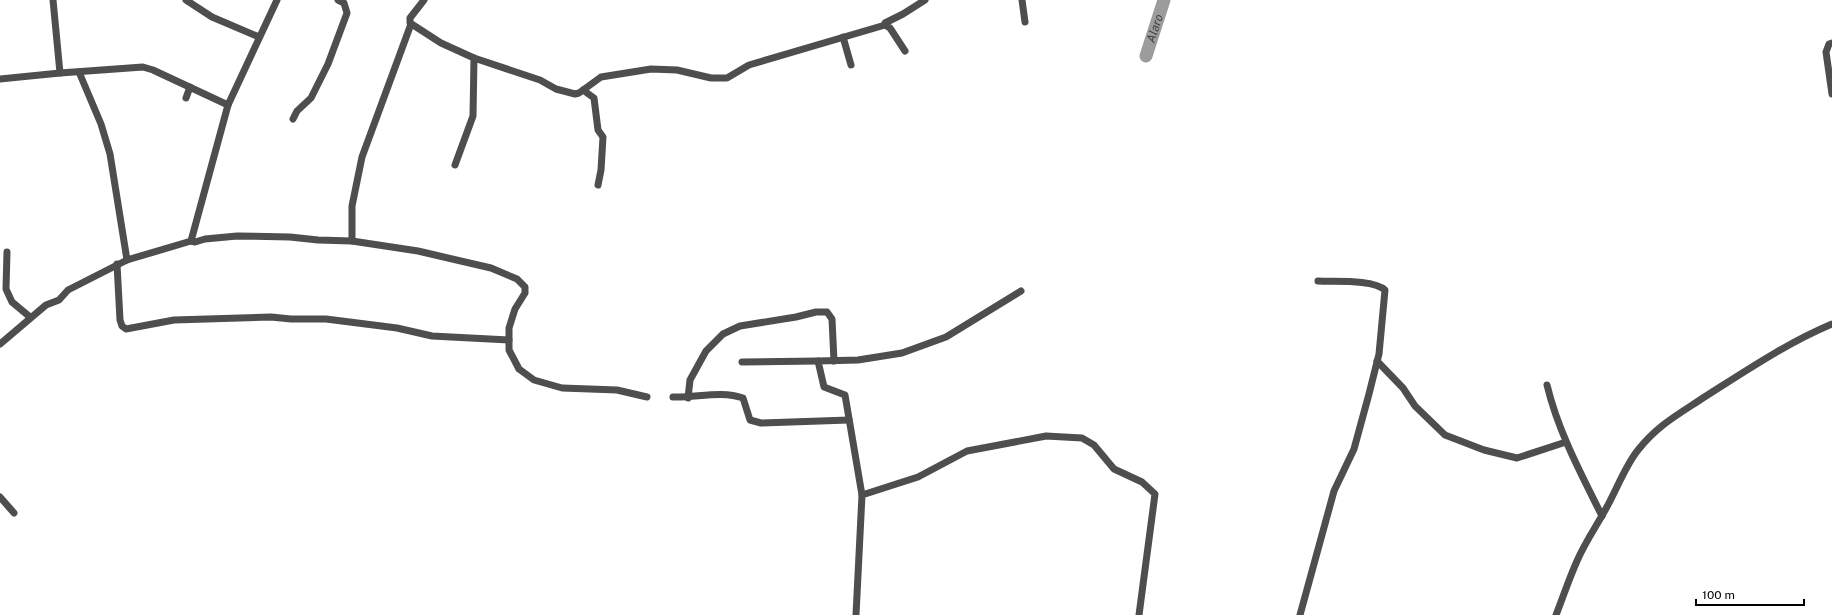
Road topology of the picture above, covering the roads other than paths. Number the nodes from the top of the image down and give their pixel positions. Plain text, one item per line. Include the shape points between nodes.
1 (53, 0) edge
2 (186, 0) edge
3 (277, 0) edge
4 (338, 0) edge
5 (424, 0) edge
6 (925, 0) edge
7 (1022, 0) edge
8 (1025, 22) dead end
9 (412, 24) junction
10 (885, 25) junction
11 (259, 37) junction
12 (844, 37) junction
13 (1832, 43) edge
14 (905, 52) dead end
15 (474, 58) junction
16 (851, 65) dead end
17 (79, 72) junction
18 (60, 73) junction
19 (0, 79) edge
20 (190, 87) junction
21 (583, 90) junction
22 (1832, 94) edge
23 (186, 98) dead end
24 (228, 105) junction
25 (293, 119) dead end
26 (455, 165) dead end
27 (598, 185) dead end
28 (191, 241) junction
29 (352, 241) junction
30 (7, 252) dead end
31 (127, 260) junction
32 (117, 264) junction
33 (1318, 282) dead end
34 (1021, 291) dead end
35 (30, 317) junction
36 (1832, 324) edge
37 (509, 340) junction
38 (0, 344) edge
39 (818, 361) junction
40 (834, 361) junction
41 (1377, 361) junction
42 (742, 362) dead end
43 (1547, 385) dead end
44 (647, 397) dead end
45 (673, 397) dead end
46 (688, 398) junction
47 (849, 420) junction
48 (1566, 442) junction
49 (862, 495) junction
50 (0, 497) edge
51 (14, 513) dead end
52 (1602, 516) junction
53 (856, 615) edge
54 (1139, 615) edge
55 (1300, 615) edge
56 (1556, 615) edge

1 - 18 street
2 - 11 street via 212,17
3 - 11 street
4 - 25 street via 344,3 348,13 311,98 297,110
5 - 9 street via 410,18
6 - 10 street
7 - 8 street
9 - 15 street via 441,43
9 - 29 street via 362,157 352,206
10 - 12 street
10 - 14 street via 890,28
11 - 24 street
12 - 16 street
12 - 21 street via 749,66 726,78 701,77 677,70 651,69 601,77
13 - 22 street via 1826,52
15 - 21 street via 540,80 570,94
15 - 26 street via 473,116
17 - 18 street
17 - 20 street via 143,67
17 - 31 street via 101,124 110,154
18 - 19 street
20 - 23 street
20 - 24 street
21 - 27 street via 594,98 598,130 603,137
24 - 28 street
28 - 29 street via 237,236
28 - 31 street
29 - 37 street via 460,260 517,278 525,293 515,309 509,328
30 - 35 street via 6,290 12,302
31 - 32 street
32 - 35 street via 68,290 59,300 46,305
32 - 37 street via 120,320 126,329 174,320 271,317 326,319 397,328 432,336
33 - 41 street via 1358,283 1385,290
34 - 40 street via 946,337 902,352 858,360
35 - 38 street
36 - 52 street via 1747,369 1661,425 1637,451
37 - 44 street via 509,350 519,369 534,380 562,388 617,390
39 - 40 street
39 - 42 street
39 - 47 street via 824,387 845,395
40 - 46 street via 832,319 828,312 740,326 723,334 706,351 690,380
41 - 48 street via 1403,388 1415,406 1445,435 1484,450 1517,458
41 - 55 street via 1354,449 1334,491
43 - 48 street
45 - 46 street
46 - 47 street via 735,395 743,398 750,420 761,423
47 - 49 street
48 - 52 street
49 - 53 street
49 - 54 street via 918,477 967,451 1046,436 1082,438 1094,445 1114,469 1142,482 1155,494
50 - 51 street
52 - 56 street via 1577,560

